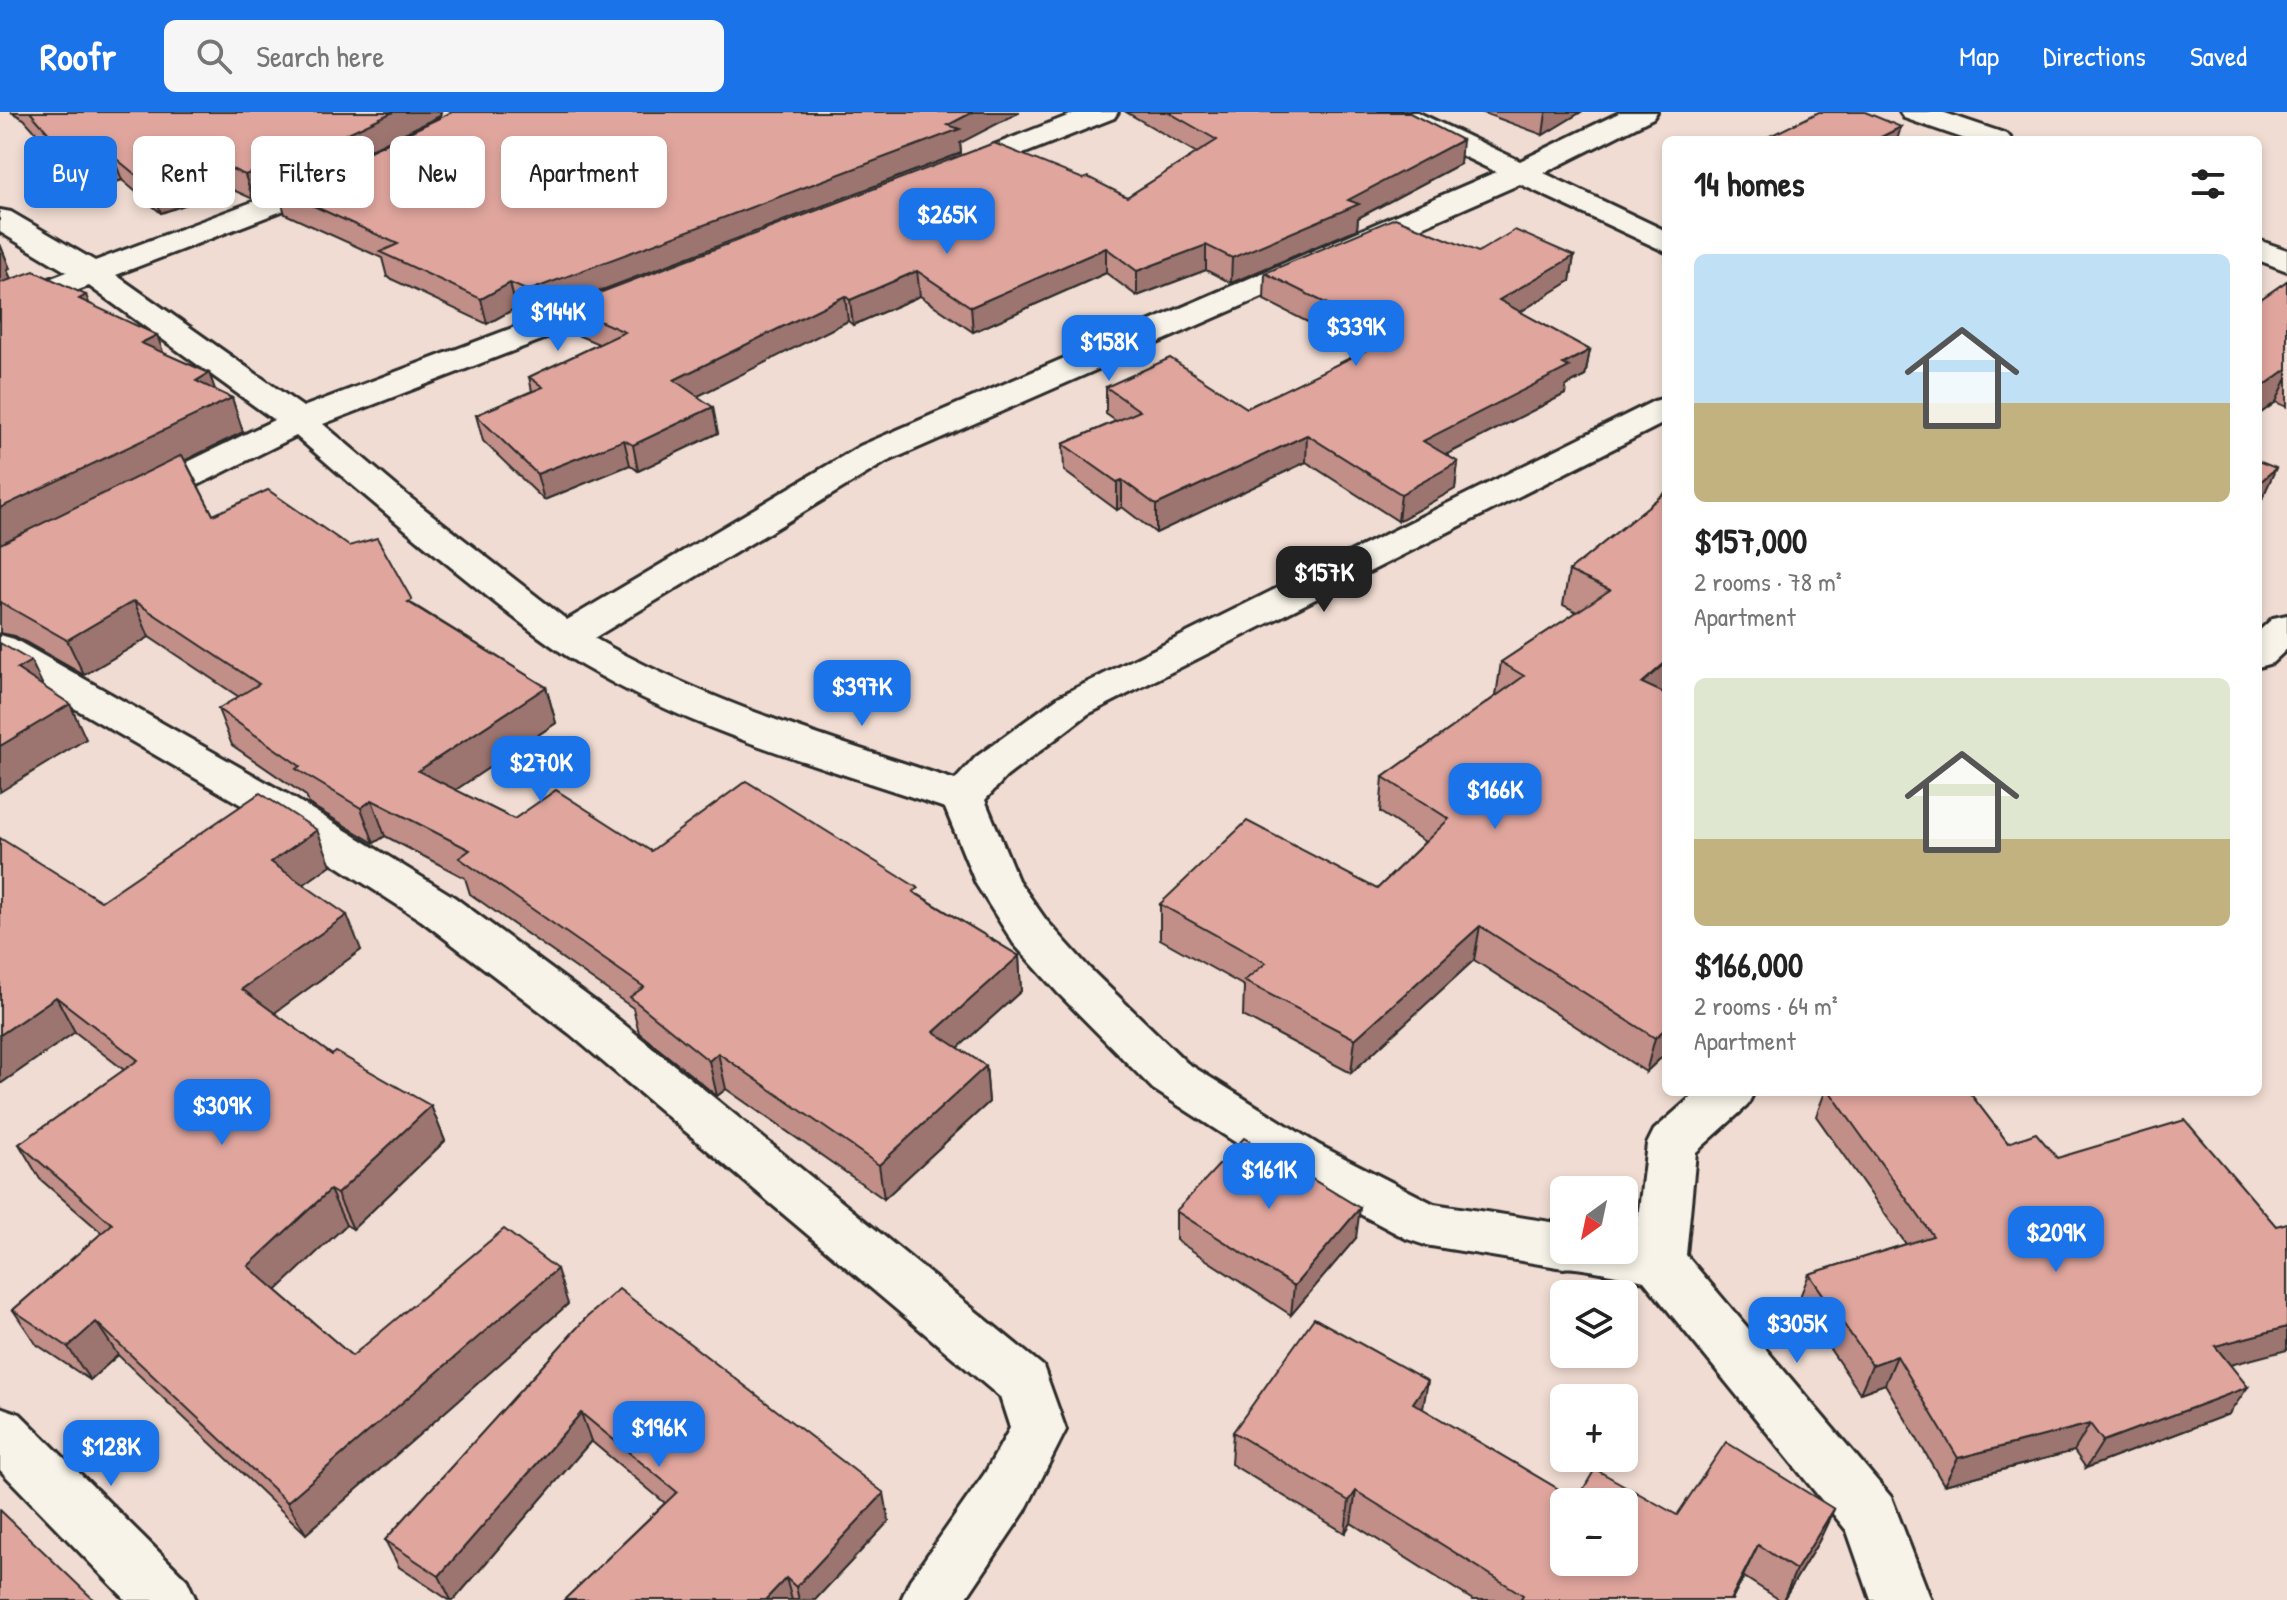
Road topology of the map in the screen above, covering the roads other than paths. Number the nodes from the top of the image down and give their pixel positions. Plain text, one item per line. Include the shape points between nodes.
1 (1104, 112) edge
2 (1394, 112) edge
3 (1643, 112) edge
4 (1914, 112) edge
5 (1985, 136) edge
6 (1520, 173) junction
7 (930, 181) edge
8 (259, 208) edge
9 (0, 219) edge
10 (1662, 241) edge
11 (2262, 251) edge
12 (2287, 261) edge
13 (92, 273) junction
14 (651, 287) edge
15 (0, 309) edge
16 (1662, 410) edge
17 (299, 421) junction
18 (106, 517) edge
19 (2287, 627) edge
20 (565, 638) junction
21 (0, 648) edge
22 (2262, 650) edge
23 (963, 798) junction
24 (1726, 1096) edge
25 (1550, 1244) edge
26 (1638, 1258) edge
27 (1659, 1261) junction
28 (0, 1432) edge
29 (166, 1600) edge
30 (931, 1600) edge
31 (1901, 1600) edge

1 - 7 street
2 - 6 street
3 - 6 street
4 - 5 street
6 - 10 street
6 - 20 street via 873,454
8 - 13 street
9 - 13 street
11 - 12 street
13 - 15 street
13 - 17 street
14 - 17 street
16 - 23 street via 1074,705 991,767
17 - 18 street
17 - 20 street
19 - 22 street
20 - 23 street via 704,708
21 - 30 street via 272,804 438,909 587,1021 1024,1383 1038,1430 1005,1492
23 - 25 street via 998,884 1030,932 1170,1076 1301,1159 1425,1224
24 - 27 street via 1672,1144
26 - 27 street
27 - 31 street via 1871,1516
28 - 29 street

